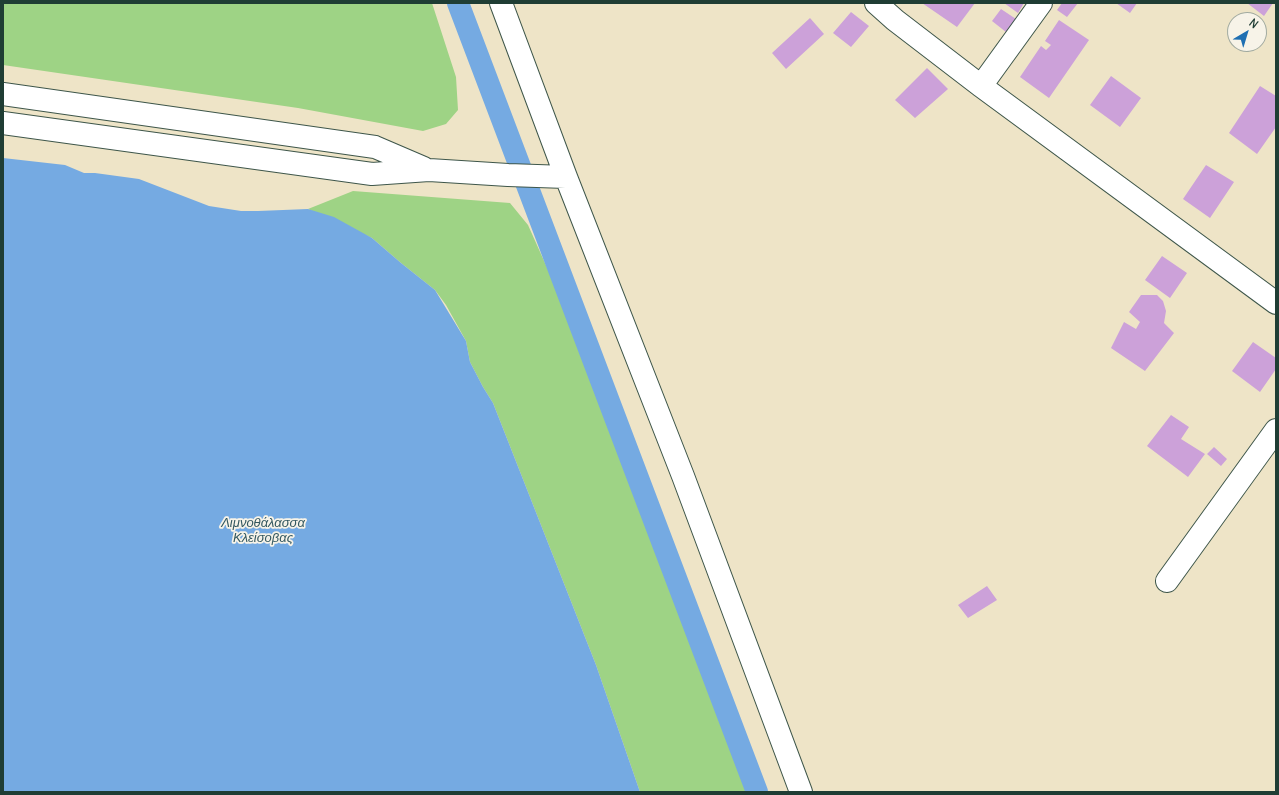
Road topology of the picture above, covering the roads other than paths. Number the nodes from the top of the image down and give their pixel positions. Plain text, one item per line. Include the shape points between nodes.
1 (501, 3) edge
2 (876, 3) edge
3 (1040, 3) edge
4 (981, 86) junction
5 (3, 94) edge
6 (3, 123) edge
7 (429, 170) junction
8 (566, 178) junction
9 (1276, 303) edge
10 (1276, 430) edge
11 (1168, 581) dead end
12 (801, 792) edge

1 - 8 street
2 - 4 street
3 - 4 street
4 - 9 street
5 - 7 street via 375,147
6 - 7 street via 372,174
7 - 8 street
8 - 12 street via 683,476
10 - 11 street

